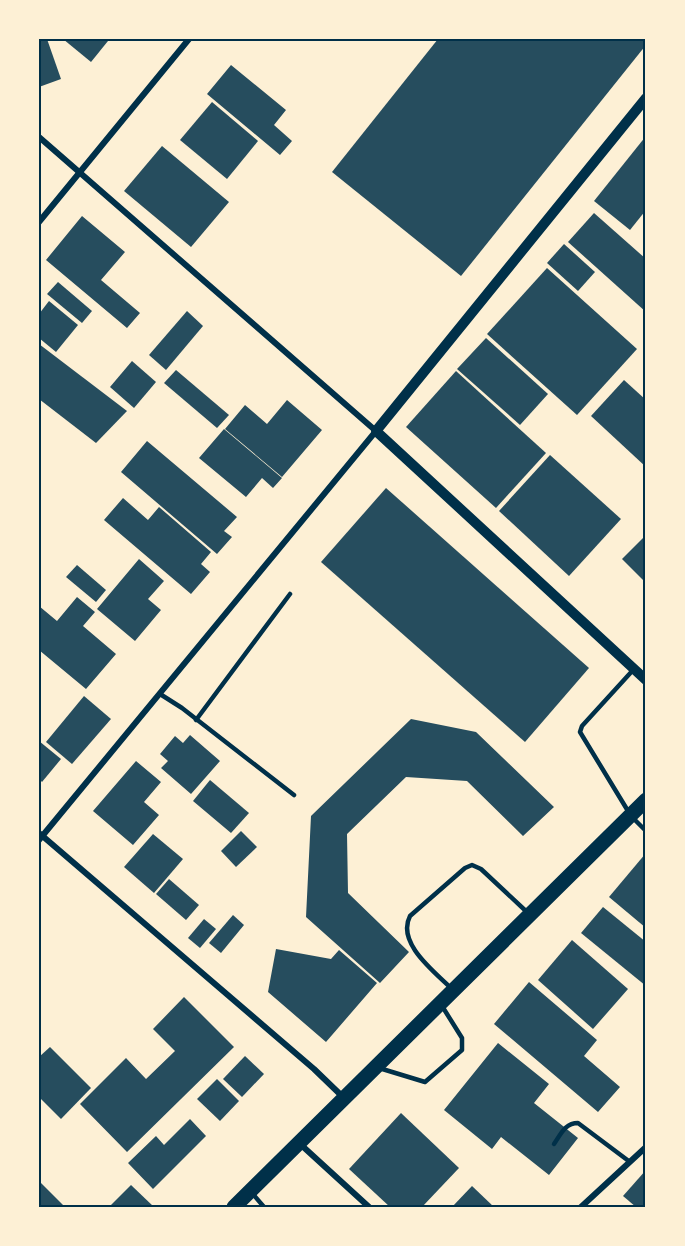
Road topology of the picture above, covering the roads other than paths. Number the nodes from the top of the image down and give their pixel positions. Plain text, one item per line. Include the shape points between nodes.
1 (189, 39) edge
2 (646, 98) edge
3 (39, 137) edge
4 (80, 172) junction
5 (39, 222) edge
6 (376, 431) junction
7 (290, 594) dead end
8 (633, 669) junction
9 (646, 680) edge
10 (160, 694) junction
11 (196, 720) junction
12 (294, 795) dead end
13 (646, 800) edge
14 (631, 815) junction
15 (646, 831) edge
16 (40, 837) edge
17 (530, 915) junction
18 (453, 990) junction
19 (440, 1003) junction
20 (377, 1067) junction
21 (345, 1098) junction
22 (298, 1142) junction
23 (554, 1144) dead end
24 (646, 1147) edge
25 (630, 1162) junction
26 (250, 1191) junction
27 (234, 1207) edge
28 (264, 1207) edge
29 (369, 1207) edge
30 (581, 1207) edge

1 - 4 street
2 - 6 street
3 - 4 street
4 - 5 street
4 - 6 street
6 - 8 street
6 - 10 street
7 - 11 lane
8 - 9 street
8 - 14 lane via 580,732
10 - 11 lane
10 - 16 street
11 - 12 lane
13 - 14 main road
14 - 15 lane
14 - 17 main road
16 - 21 street
17 - 18 main road
17 - 18 lane via 481,868 472,865 410,916 405,925 407,936 426,963
18 - 19 main road
19 - 20 main road
19 - 20 lane via 462,1038 462,1050 425,1082
20 - 21 main road
21 - 22 main road
22 - 26 main road
22 - 29 street
23 - 25 lane via 565,1127 579,1123
24 - 25 street
25 - 30 street
26 - 27 main road
26 - 28 lane

